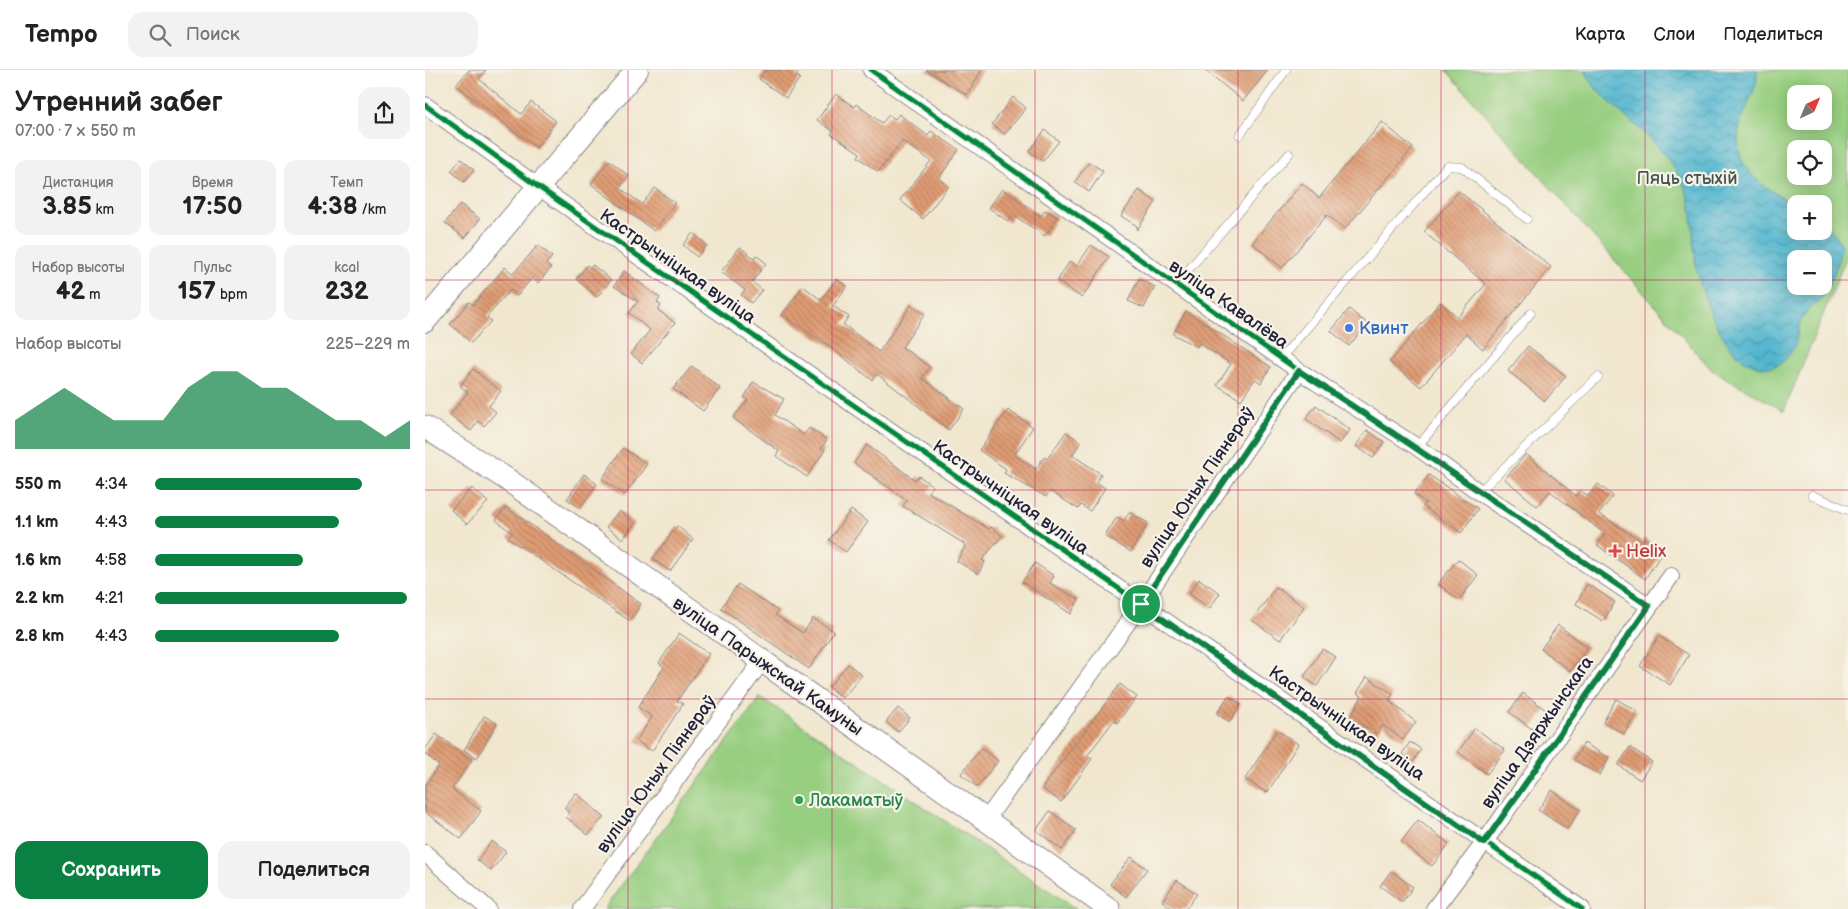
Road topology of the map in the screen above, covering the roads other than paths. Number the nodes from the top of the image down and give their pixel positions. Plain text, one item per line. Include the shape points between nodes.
1 (637, 70) edge
2 (871, 70) edge
3 (1287, 70) edge
4 (425, 105) edge
5 (1240, 135) dead end
6 (1289, 154) dead end
7 (537, 186) junction
8 (1527, 219) dead end
9 (1176, 284) junction
10 (1531, 313) dead end
11 (425, 321) edge
12 (1281, 358) junction
13 (1299, 371) junction
14 (1599, 377) dead end
15 (425, 427) edge
16 (1417, 447) junction
17 (1479, 492) junction
18 (1812, 495) dead end
19 (1848, 510) edge
20 (1671, 576) dead end
21 (1141, 604) junction
22 (1649, 606) junction
23 (762, 662) junction
24 (986, 820) junction
25 (1484, 843) junction
26 (425, 853) edge
27 (480, 906) edge
28 (582, 909) edge
29 (1109, 909) edge
30 (1434, 909) edge
31 (1582, 909) edge

1 - 7 street
2 - 9 street, вуліца Кавалёва
3 - 5 lane
4 - 7 street, Кастрычніцкая вуліца
6 - 9 lane
7 - 11 street
7 - 21 street, Кастрычніцкая вуліца
8 - 12 lane via 1461,167 1447,166
9 - 12 street, вуліца Кавалёва
10 - 16 lane
12 - 13 street, вуліца Кавалёва
13 - 16 street, вуліца Кавалёва
13 - 21 street, вуліца Юных Піянераў
14 - 17 lane
15 - 23 street, вуліца Парыжскай Камуны via 508,480
16 - 17 street, вуліца Кавалёва
17 - 22 street, вуліца Кавалёва
18 - 19 lane
20 - 22 street, вуліца Дзяржынскага
21 - 24 street, вуліца Юных Піянераў
21 - 25 street, Кастрычніцкая вуліца
22 - 25 street, вуліца Дзяржынскага
23 - 24 street, вуліца Парыжскай Камуны
23 - 28 street, вуліца Юных Піянераў
24 - 29 street, вуліца Парыжскай Камуны
25 - 30 street, вуліца Дзяржынскага
25 - 31 street, Кастрычніцкая вуліца
26 - 27 street

